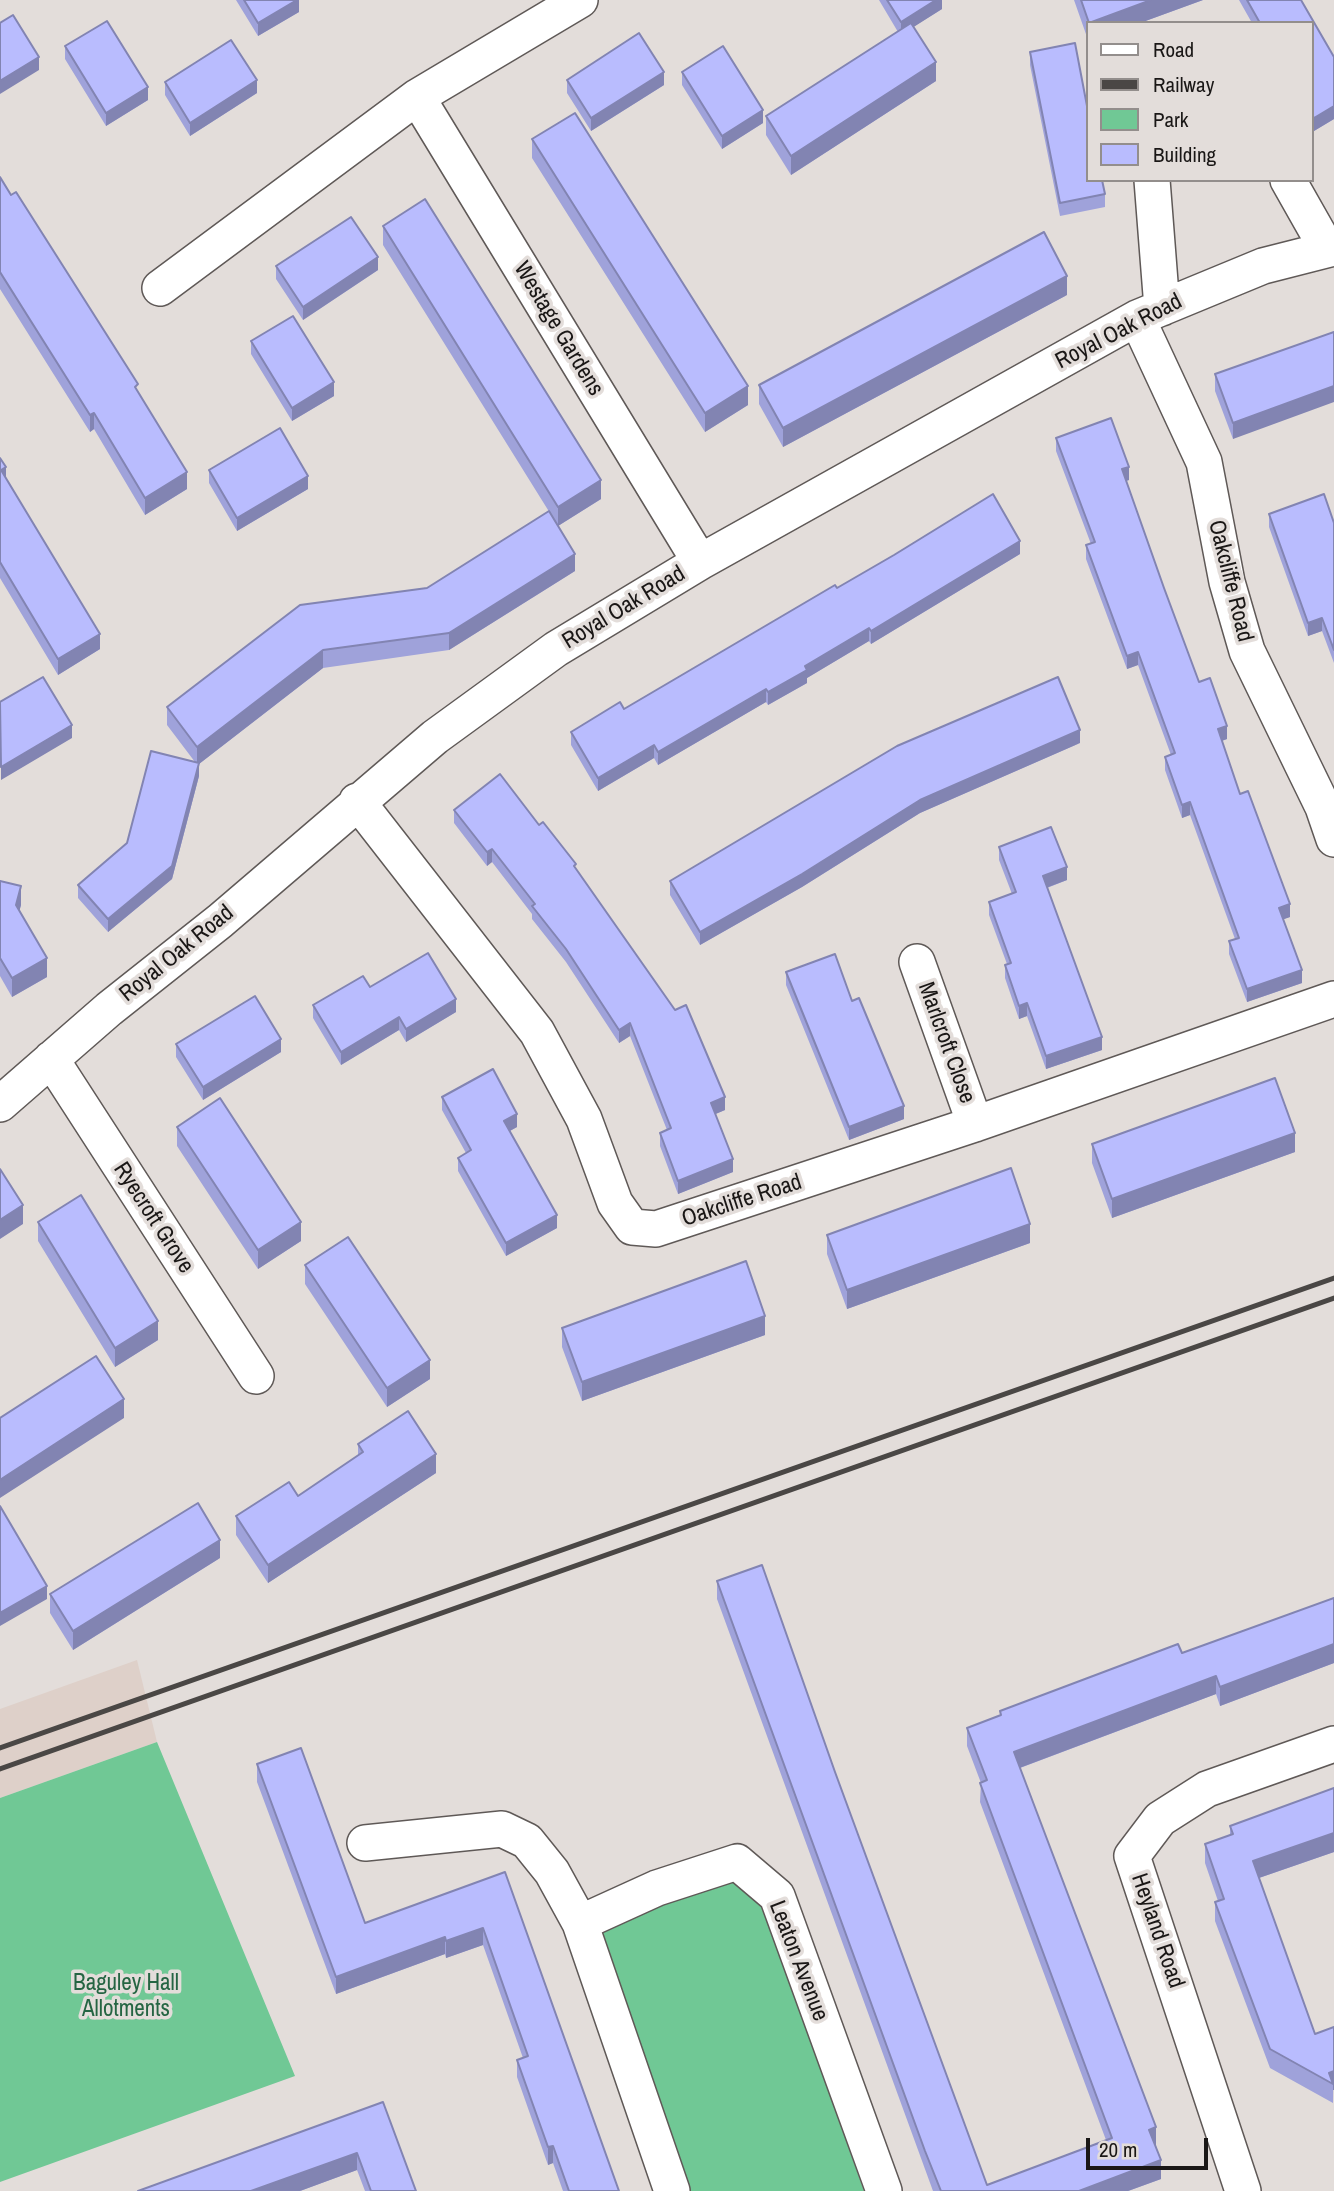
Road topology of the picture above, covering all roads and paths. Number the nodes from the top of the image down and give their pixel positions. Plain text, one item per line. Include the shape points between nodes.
1 (580, 0) edge
2 (416, 97) junction
3 (1152, 182) edge
4 (1288, 182) edge
5 (1330, 248) edge
6 (160, 288) dead end
7 (1149, 313) junction
8 (700, 562) junction
9 (357, 801) junction
10 (1334, 839) edge
11 (917, 962) dead end
12 (1334, 999) edge
13 (51, 1059) junction
14 (0, 1104) edge
15 (975, 1124) junction
16 (256, 1377) dead end
17 (1334, 1744) edge
18 (365, 1843) dead end
19 (580, 1923) junction
20 (672, 2191) edge
21 (884, 2191) edge
22 (1243, 2191) edge

1 - 2 street
2 - 6 street
2 - 8 street, Westage Gardens
3 - 7 street
4 - 5 street
5 - 7 street, Royal Oak Road via 1263,266
7 - 8 street, Royal Oak Road
7 - 10 street, Oakcliffe Road via 1204,462 1227,582 1247,651
8 - 9 street, Royal Oak Road via 556,649 463,714
9 - 13 street, Royal Oak Road
9 - 15 street, Oakcliffe Road via 537,1032 584,1119 615,1203 632,1227 656,1229
11 - 15 street, Marlcroft Close
12 - 15 street, Oakcliffe Road
13 - 14 street, Royal Oak Road
13 - 16 street, Ryecroft Grove
17 - 22 street, Heyland Road via 1207,1789 1160,1819 1132,1856
18 - 19 street via 502,1829 527,1840 552,1872
19 - 20 street
19 - 21 street, Leaton Avenue via 657,1888 737,1863 776,1896

